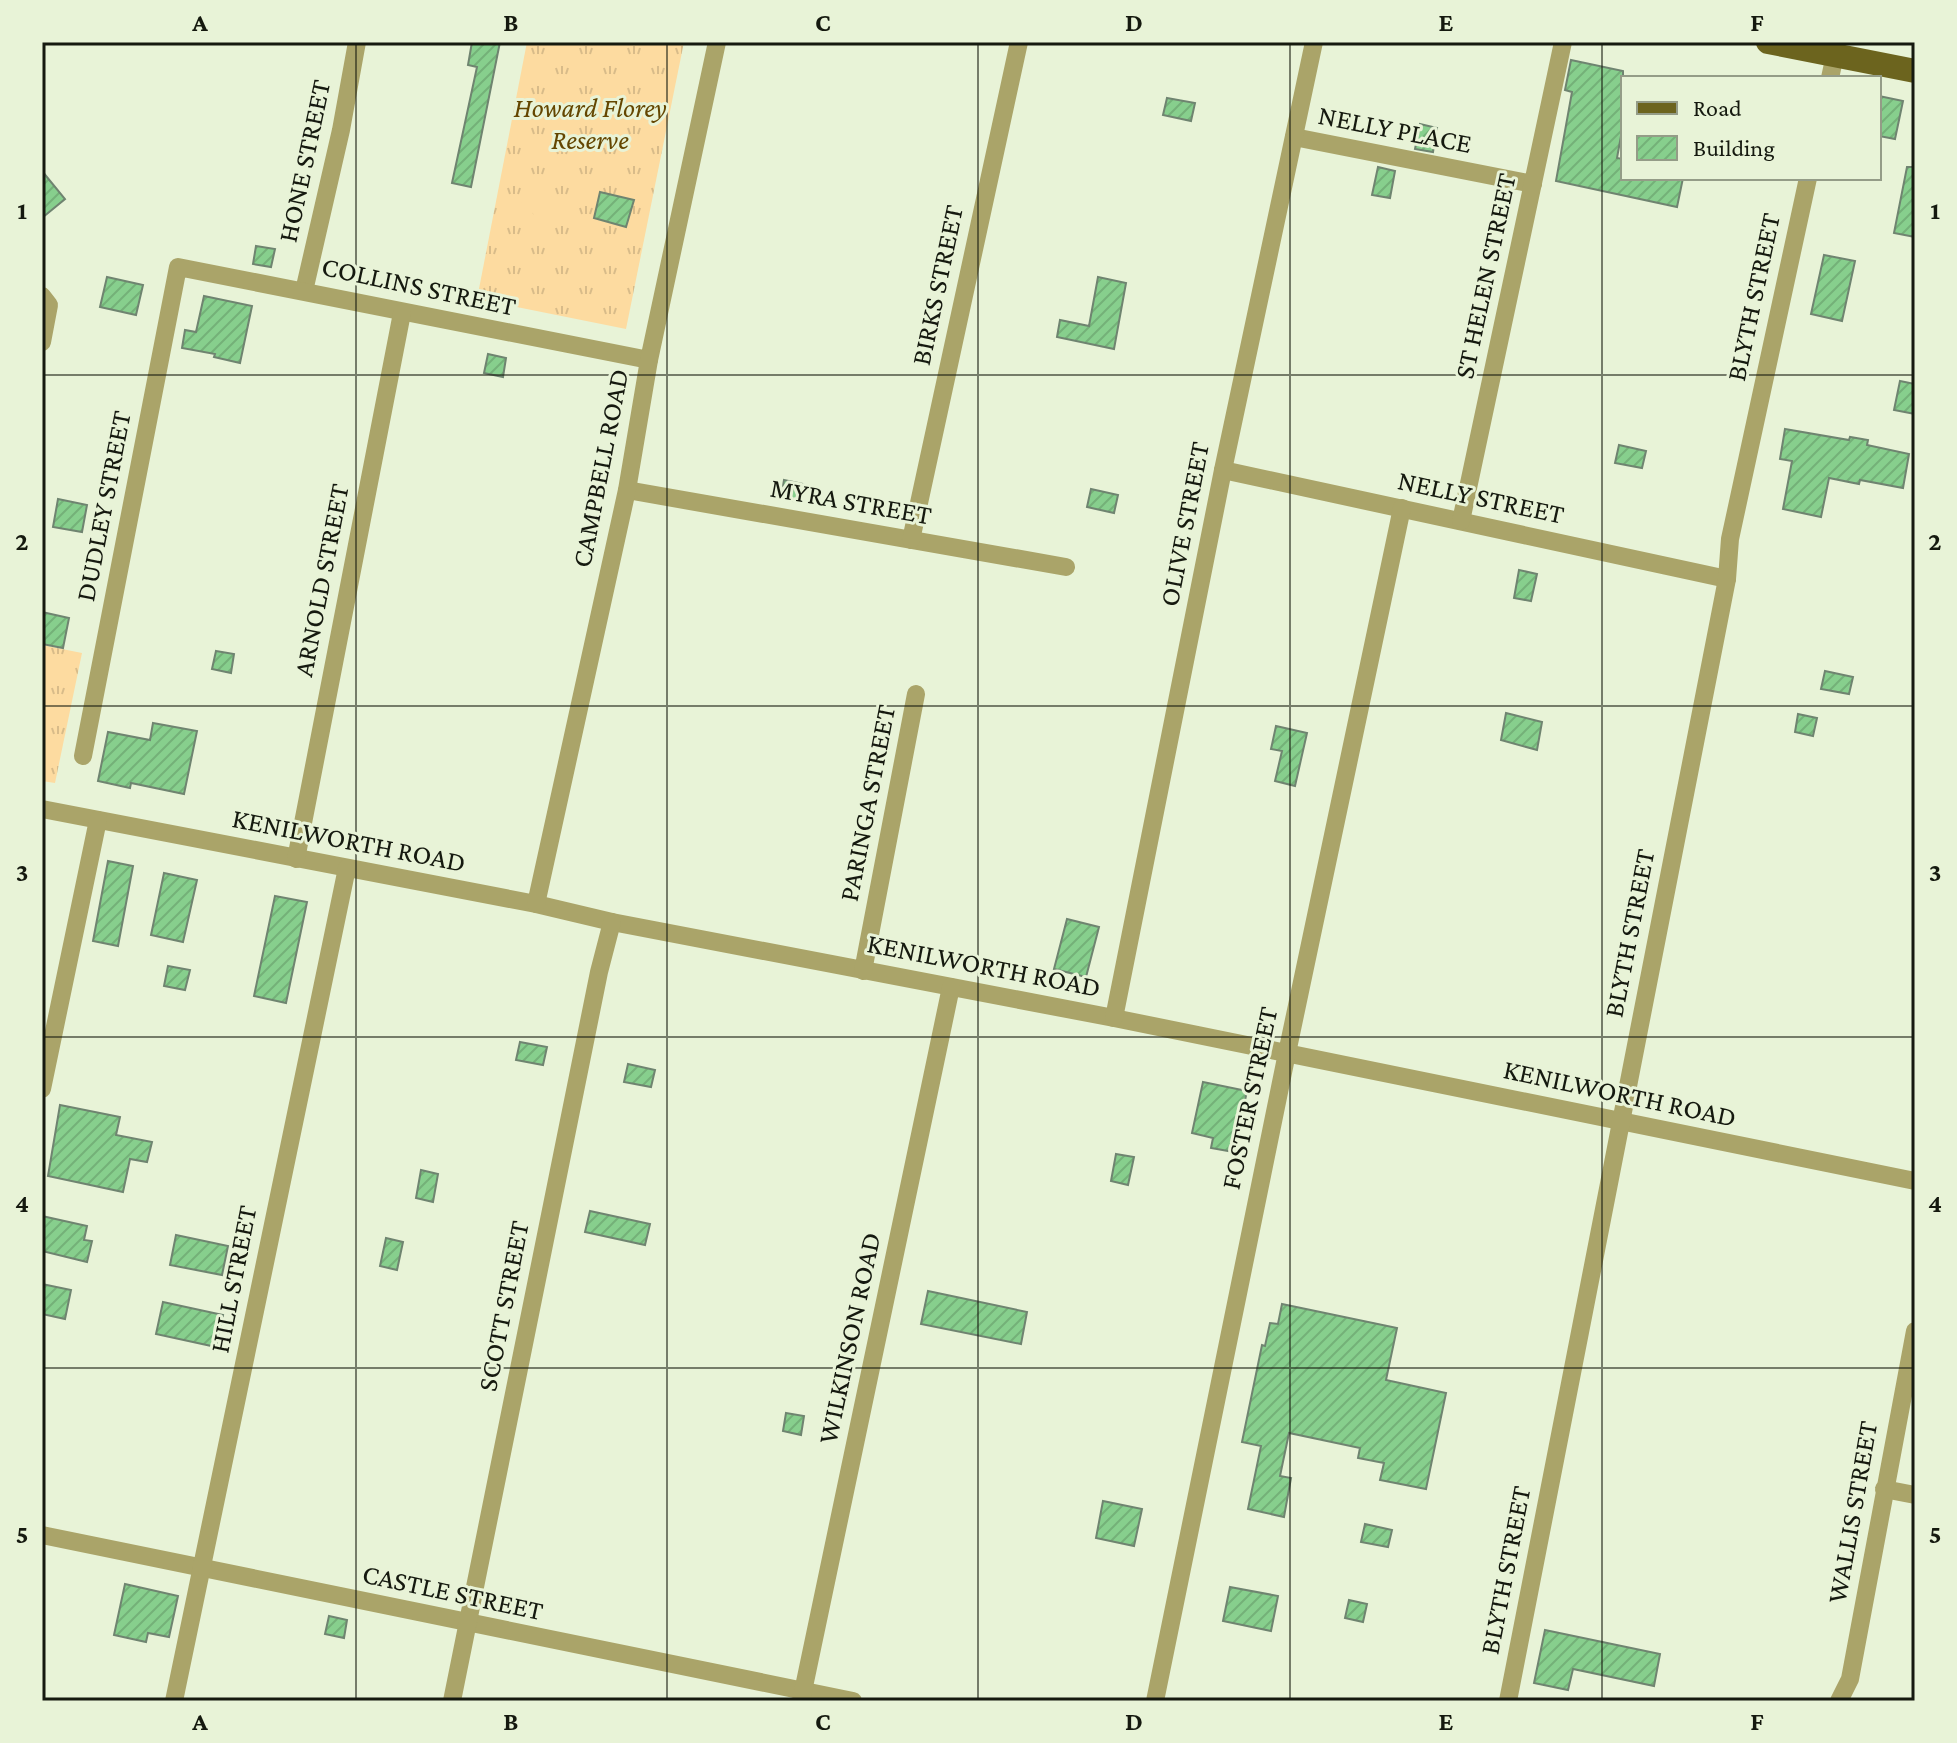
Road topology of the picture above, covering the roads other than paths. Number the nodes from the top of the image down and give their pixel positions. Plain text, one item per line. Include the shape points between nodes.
1 (357, 42) edge
2 (717, 42) edge
3 (1019, 42) edge
4 (1314, 42) edge
5 (1563, 42) edge
6 (1768, 42) edge
7 (1832, 67) edge
8 (1915, 71) edge
9 (1294, 137) junction
10 (1808, 180) edge
11 (1533, 184) junction
12 (178, 267) joint
13 (304, 291) junction
14 (46, 300) edge
15 (402, 313) junction
16 (42, 342) edge
17 (649, 360) junction
18 (1223, 470) junction
19 (627, 490) junction
20 (1402, 508) junction
21 (1461, 521) junction
22 (911, 540) junction
23 (1066, 567) dead end
24 (1727, 579) junction
25 (916, 694) dead end
26 (83, 756) dead end
27 (42, 809) edge
28 (98, 820) junction
29 (296, 859) junction
30 (347, 868) junction
31 (536, 904) junction
32 (612, 922) junction
33 (863, 971) junction
34 (951, 987) junction
35 (1114, 1018) junction
36 (1287, 1053) junction
37 (42, 1089) edge
38 (1620, 1122) junction
39 (1915, 1181) edge
40 (1915, 1331) edge
41 (1884, 1489) junction
42 (1915, 1495) edge
43 (42, 1535) edge
44 (203, 1567) junction
45 (468, 1624) junction
46 (802, 1696) edge
47 (174, 1701) edge
48 (452, 1701) edge
49 (853, 1701) edge
50 (1155, 1701) edge
51 (1508, 1701) edge
52 (1839, 1701) edge

1 - 13 street, HONE STREET
2 - 17 street, CAMPBELL ROAD
3 - 22 street, BIRKS STREET
4 - 9 street, OLIVE STREET
5 - 11 street, ST HELEN STREET
6 - 7 main road
7 - 8 main road
9 - 11 street, NELLY PLACE
9 - 18 street, OLIVE STREET
10 - 24 street, BLYTH STREET via 1730,539
11 - 21 street, ST HELEN STREET
12 - 13 street, COLLINS STREET
12 - 26 street, DUDLEY STREET
13 - 15 street, COLLINS STREET
14 - 16 street
15 - 17 street, COLLINS STREET
15 - 29 street, ARNOLD STREET
17 - 19 street, CAMPBELL ROAD
18 - 20 street, NELLY STREET
18 - 35 street, OLIVE STREET
19 - 22 street, MYRA STREET
19 - 31 street, CAMPBELL ROAD
20 - 21 street, NELLY STREET
20 - 36 street, FOSTER STREET
21 - 24 street, NELLY STREET
22 - 23 street, MYRA STREET
24 - 38 street, BLYTH STREET
25 - 33 street, PARINGA STREET
27 - 28 street, KENILWORTH ROAD
28 - 29 street, KENILWORTH ROAD
28 - 37 street
29 - 30 street, KENILWORTH ROAD
30 - 31 street, KENILWORTH ROAD
30 - 44 street, HILL STREET
31 - 32 street, KENILWORTH ROAD
32 - 33 street, KENILWORTH ROAD
32 - 45 street, SCOTT STREET
33 - 34 street, KENILWORTH ROAD
34 - 35 street, KENILWORTH ROAD
34 - 46 street, WILKINSON ROAD
35 - 36 street, KENILWORTH ROAD
36 - 38 street, KENILWORTH ROAD
36 - 50 street, FOSTER STREET
38 - 39 street, KENILWORTH ROAD
38 - 51 street, BLYTH STREET
40 - 41 street, WALLIS STREET
41 - 42 street
41 - 52 street, WALLIS STREET via 1850,1679
43 - 44 street, CASTLE STREET
44 - 45 street, CASTLE STREET
44 - 47 street, HILL STREET
45 - 46 street, CASTLE STREET
45 - 48 street, SCOTT STREET
46 - 49 street, CASTLE STREET

